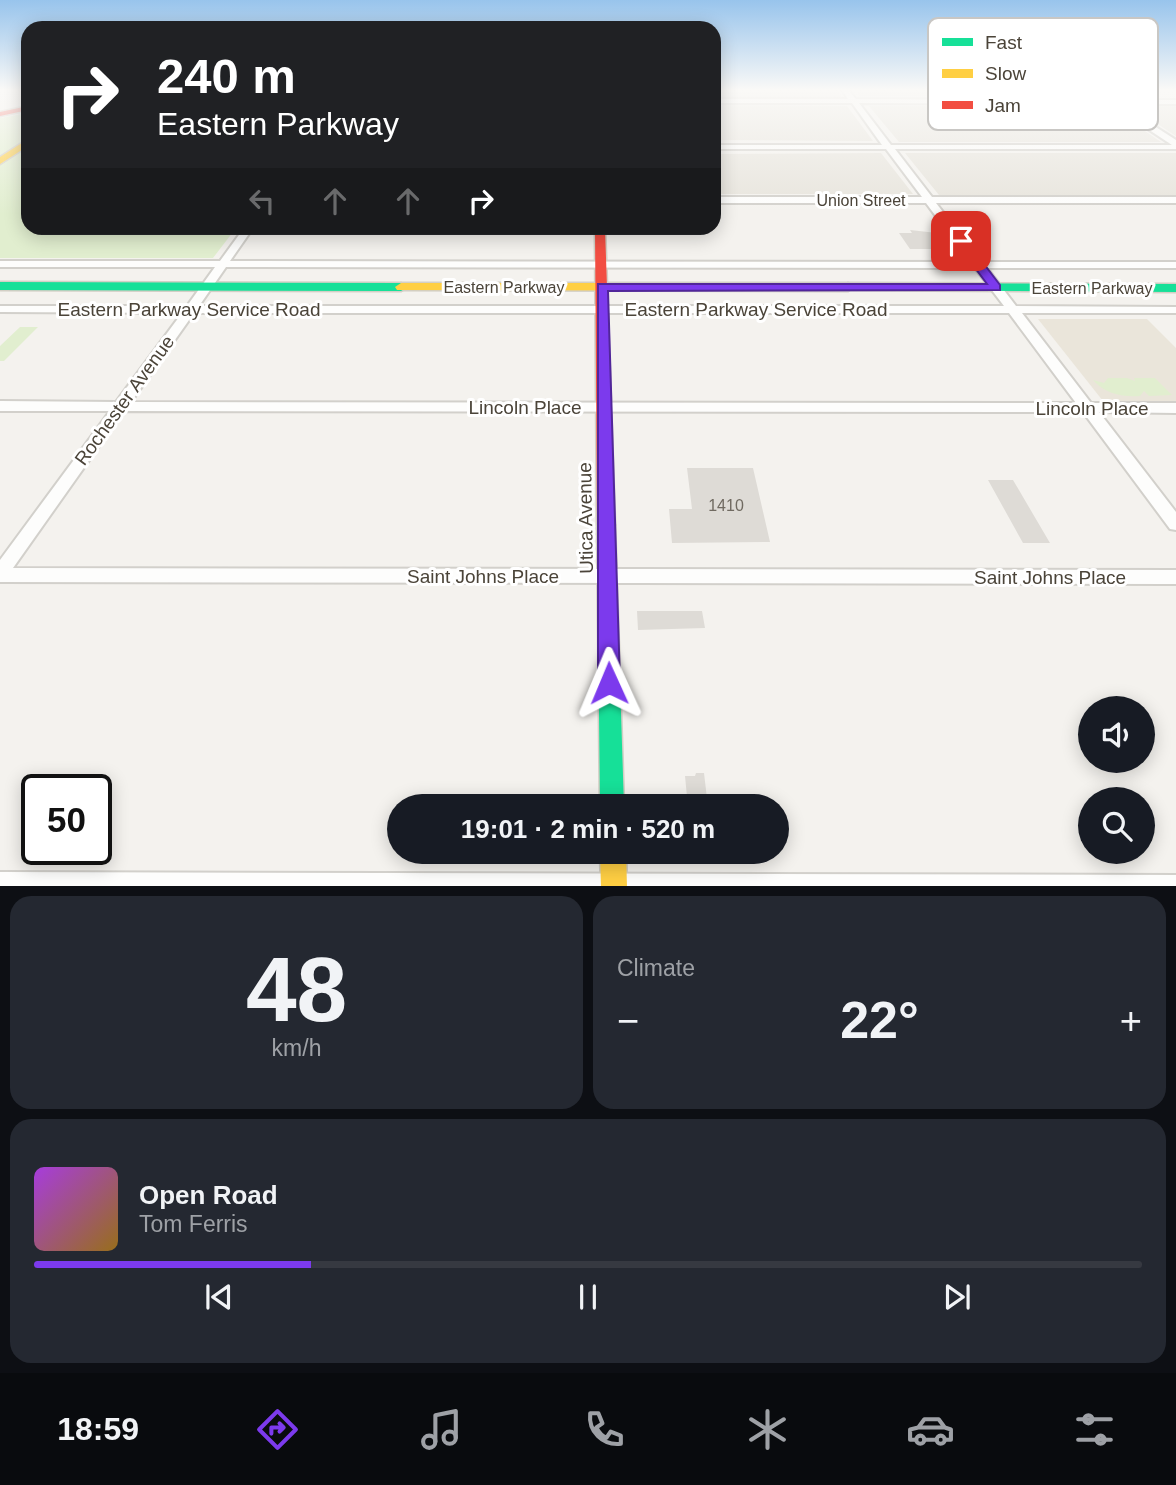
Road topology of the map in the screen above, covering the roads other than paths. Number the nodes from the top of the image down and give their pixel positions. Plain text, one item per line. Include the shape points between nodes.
1 (877, 131) edge
2 (1155, 131) edge
3 (1176, 146) edge
4 (21, 147) edge
5 (721, 147) edge
6 (889, 147) junction
7 (0, 161) edge
8 (721, 200) edge
9 (930, 200) junction
10 (1176, 200) edge
11 (244, 235) edge
12 (600, 235) edge
13 (0, 264) edge
14 (222, 264) junction
15 (601, 265) junction
16 (979, 265) junction
17 (1176, 265) edge
18 (0, 286) edge
19 (206, 287) junction
20 (602, 287) junction
21 (996, 288) junction
22 (1176, 288) edge
23 (0, 309) edge
24 (190, 309) junction
25 (602, 309) junction
26 (1013, 310) junction
27 (1176, 310) edge
28 (0, 407) edge
29 (120, 407) junction
30 (604, 407) junction
31 (1088, 408) junction
32 (1176, 408) edge
33 (1176, 524) edge
34 (0, 574) edge
35 (607, 576) junction
36 (1176, 577) edge
37 (612, 794) edge
38 (613, 864) edge
39 (0, 883) edge
40 (614, 886) edge

1 - 6 street
2 - 3 street
3 - 6 street
4 - 7 main road
5 - 6 street
6 - 9 street
8 - 9 street, Union Street
9 - 10 street, Union Street
9 - 16 street
11 - 14 street, Rochester Avenue
12 - 15 main road, Utica Avenue
13 - 14 street
14 - 15 street
14 - 19 street, Rochester Avenue
15 - 16 street
15 - 20 main road, Utica Avenue
16 - 17 street
16 - 21 street
18 - 19 main road, Eastern Parkway
19 - 20 main road, Eastern Parkway
19 - 24 street, Rochester Avenue
20 - 21 main road, Eastern Parkway
20 - 25 main road, Utica Avenue
21 - 22 main road, Eastern Parkway
21 - 26 street
23 - 24 street, Eastern Parkway Service Road
24 - 25 street, Eastern Parkway Service Road
24 - 29 street, Rochester Avenue
25 - 26 street, Eastern Parkway Service Road
25 - 30 main road, Utica Avenue
26 - 27 street, Eastern Parkway Service Road
26 - 31 street
28 - 29 street, Lincoln Place
29 - 30 street, Lincoln Place
29 - 34 street, Rochester Avenue
30 - 31 street, Lincoln Place
30 - 35 main road, Utica Avenue
31 - 32 street, Lincoln Place
31 - 33 street
34 - 35 street, Saint Johns Place
35 - 36 street, Saint Johns Place
35 - 37 main road, Utica Avenue
38 - 40 main road
39 - 40 street

